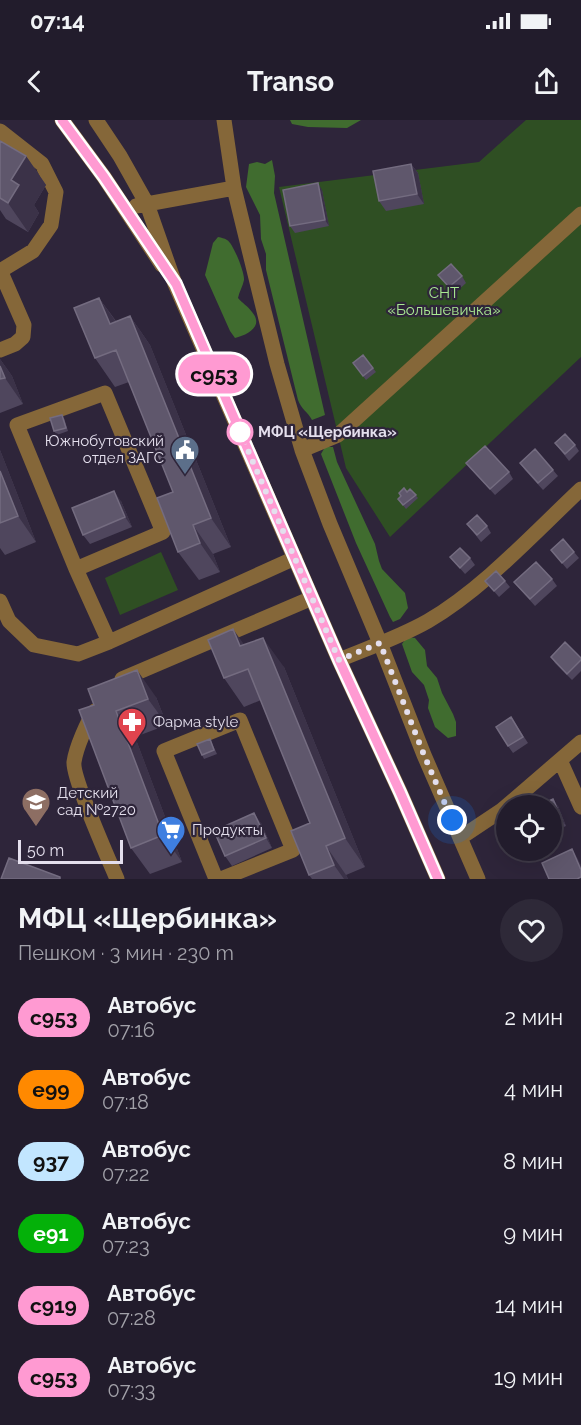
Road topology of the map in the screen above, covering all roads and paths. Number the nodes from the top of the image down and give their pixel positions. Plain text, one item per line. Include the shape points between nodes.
1 (62, 120) edge
2 (96, 120) edge
3 (224, 120) edge
4 (0, 131) edge
5 (234, 188) junction
6 (147, 204) junction
7 (124, 208) junction
8 (581, 214) edge
9 (0, 271) edge
10 (176, 284) junction
11 (0, 350) edge
12 (302, 450) junction
13 (581, 489) edge
14 (295, 558) junction
15 (76, 568) junction
16 (312, 598) junction
17 (0, 601) edge
18 (109, 642) junction
19 (380, 643) junction
20 (339, 660) junction
21 (581, 742) edge
22 (560, 760) junction
23 (581, 807) edge
24 (460, 838) junction
25 (117, 879) edge
26 (216, 879) edge
27 (221, 879) edge
28 (438, 879) edge
29 (478, 879) edge

1 - 7 street
2 - 6 street
3 - 5 street
4 - 9 street via 42,164 56,192 51,225 33,251
5 - 6 street
5 - 12 street
6 - 7 street
6 - 10 street
7 - 10 street
8 - 12 street via 338,435
9 - 11 street via 24,325 23,337
10 - 14 street
12 - 19 street
13 - 19 street via 463,597 425,623
14 - 16 street
14 - 18 street
15 - 15 street via 163,532 105,393 17,425
15 - 18 street
16 - 20 street
16 - 25 street via 118,681 89,719 73,764
17 - 18 street via 9,621 34,645 78,654
19 - 20 street
19 - 24 street
20 - 28 street
21 - 22 street
22 - 23 street
22 - 24 street via 502,810
24 - 29 street
26 - 27 street via 164,751 240,720 293,850

